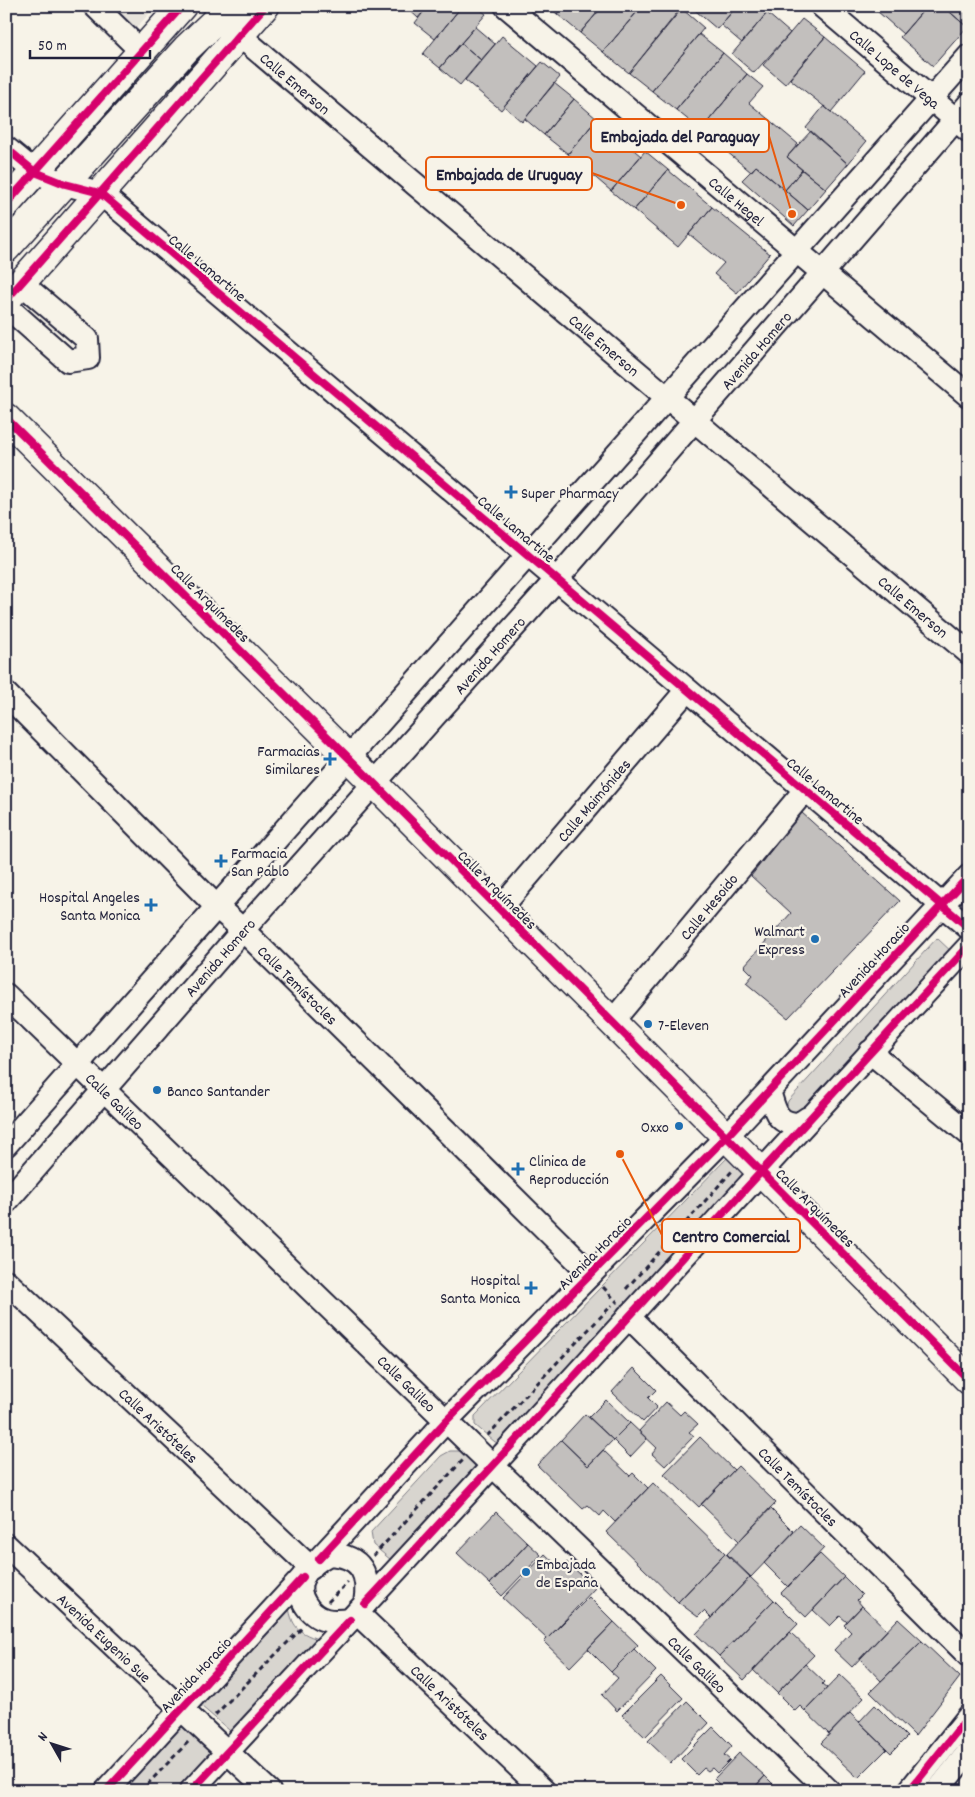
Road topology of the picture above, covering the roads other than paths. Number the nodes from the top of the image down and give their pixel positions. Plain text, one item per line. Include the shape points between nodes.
1 (95, 6) edge
2 (182, 6) edge
3 (215, 6) edge
4 (231, 6) edge
5 (265, 6) edge
6 (506, 6) edge
7 (822, 6) edge
8 (239, 35) junction
9 (186, 48) junction
10 (142, 52) junction
11 (969, 56) edge
12 (931, 99) junction
13 (964, 118) edge
14 (6, 148) edge
15 (35, 172) junction
16 (66, 184) junction
17 (100, 193) junction
18 (6, 204) edge
19 (6, 248) edge
20 (797, 252) junction
21 (823, 273) junction
22 (14, 291) edge
23 (6, 306) edge
24 (969, 396) edge
25 (668, 398) junction
26 (6, 418) edge
27 (694, 420) junction
28 (527, 556) junction
29 (556, 580) junction
30 (969, 653) edge
31 (688, 690) junction
32 (6, 694) edge
33 (349, 759) junction
34 (374, 784) junction
35 (805, 790) junction
36 (969, 876) edge
37 (942, 905) junction
38 (217, 907) junction
39 (499, 910) junction
40 (969, 928) edge
41 (243, 930) junction
42 (969, 946) edge
43 (6, 995) edge
44 (612, 1023) junction
45 (870, 1052) junction
46 (78, 1064) junction
47 (105, 1090) junction
48 (769, 1090) junction
49 (808, 1118) junction
50 (969, 1134) edge
51 (726, 1137) junction
52 (6, 1145) edge
53 (753, 1163) junction
54 (6, 1202) edge
55 (591, 1274) junction
56 (6, 1281) edge
57 (622, 1308) junction
58 (969, 1380) edge
59 (447, 1420) junction
60 (493, 1466) junction
61 (6, 1545) edge
62 (311, 1568) junction
63 (357, 1612) junction
64 (969, 1656) edge
65 (182, 1708) junction
66 (969, 1716) edge
67 (969, 1751) edge
68 (227, 1752) junction
69 (106, 1791) edge
70 (191, 1791) edge
71 (269, 1791) edge
72 (544, 1791) edge
73 (829, 1791) edge
74 (908, 1791) edge
75 (937, 1791) edge

1 - 10 street
2 - 10 main road
3 - 9 main road
4 - 9 main road
5 - 8 main road
6 - 20 street, Calle Hegel
7 - 12 street, Calle Lope de Vega
8 - 17 main road
8 - 25 street, Calle Emerson
9 - 16 main road
10 - 15 main road
11 - 12 street, Avenida Homero
12 - 13 street, Calle Lope de Vega
12 - 20 street, Avenida Homero
13 - 21 street, Avenida Homero
14 - 15 street, Calle Lamartine
15 - 16 street, Calle Lamartine
15 - 18 main road
16 - 17 street, Calle Lamartine
16 - 19 main road
17 - 22 main road
17 - 28 street, Calle Lamartine
20 - 21 street, Calle Hegel
20 - 25 street, Avenida Homero
21 - 24 street, Calle Hegel
21 - 27 street, Avenida Homero
22 - 23 street via 87,339 88,358 68,361
25 - 27 street, Calle Emerson
25 - 28 street, Avenida Homero
26 - 33 main road, Calle Arquímedes
27 - 29 street, Avenida Homero
27 - 30 street, Calle Emerson
28 - 29 street, Calle Lamartine
28 - 33 street, Avenida Homero
29 - 31 street, Calle Lamartine
29 - 34 street, Avenida Homero
31 - 35 street, Calle Lamartine
31 - 39 street, Calle Maimónides
32 - 38 street, Calle Temístocles
33 - 34 main road, Calle Arquímedes
33 - 38 street, Avenida Homero
34 - 39 main road, Calle Arquímedes
34 - 41 street, Avenida Homero
35 - 37 street, Calle Lamartine
35 - 44 street, Calle Hesoido
36 - 37 street, Avenida Horacio
37 - 40 street, Calle Lamartine
37 - 48 street, Avenida Horacio
38 - 41 street, Calle Temístocles
38 - 46 street, Avenida Homero
39 - 44 main road, Calle Arquímedes
41 - 47 street, Avenida Homero
41 - 55 street, Calle Temístocles
42 - 45 street
43 - 46 street, Calle Galileo
44 - 51 main road, Calle Arquímedes
45 - 49 street
45 - 50 street
46 - 47 street, Calle Galileo
46 - 52 street, Avenida Homero
47 - 54 street, Avenida Homero
47 - 59 street, Calle Galileo
48 - 49 street via 776,1115 781,1120 799,1124
48 - 51 street, Avenida Horacio
49 - 53 street
51 - 53 main road, Calle Arquímedes
51 - 55 street, Avenida Horacio
53 - 57 street
53 - 58 main road, Calle Arquímedes
55 - 59 street, Avenida Horacio
56 - 62 street, Calle Aristóteles
57 - 60 street
57 - 64 street, Calle Temístocles
59 - 60 street, Calle Galileo
59 - 62 street, Avenida Horacio
60 - 63 street
60 - 73 street, Calle Galileo
61 - 65 street, Avenida Eugenio Sue
62 - 63 street via 300,1586 307,1607 315,1615 325,1620
62 - 63 street via 329,1554 353,1560 366,1579
62 - 65 street, Avenida Horacio
63 - 68 street
63 - 72 street, Calle Aristóteles
65 - 68 street, Avenida Eugenio Sue
65 - 69 street, Avenida Horacio
66 - 74 street
67 - 75 street
68 - 70 street
68 - 71 street, Avenida Eugenio Sue

